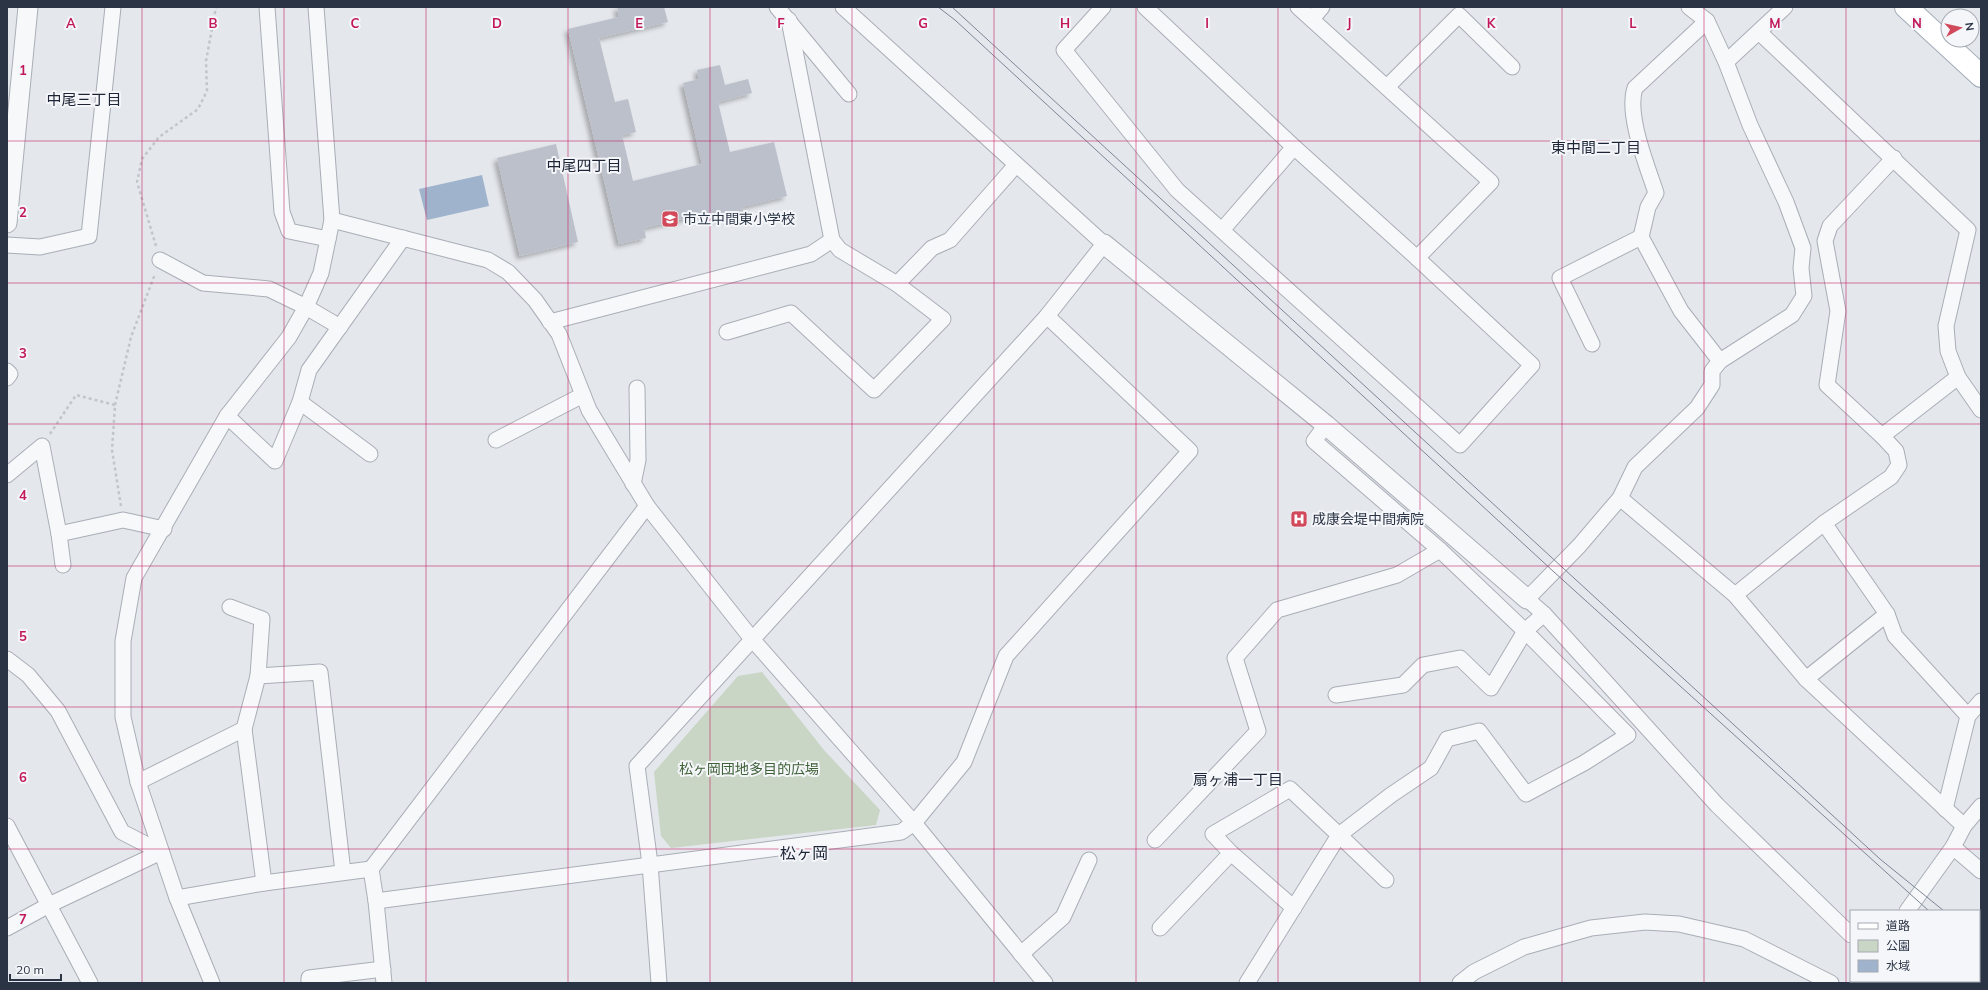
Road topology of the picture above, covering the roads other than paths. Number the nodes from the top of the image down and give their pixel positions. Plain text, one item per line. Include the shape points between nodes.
1 (28, 7) edge
2 (113, 7) edge
3 (267, 7) edge
4 (316, 7) edge
5 (777, 7) edge
6 (843, 7) edge
7 (1103, 7) edge
8 (1145, 7) edge
9 (1298, 7) edge
10 (1322, 7) edge
11 (1689, 7) edge
12 (1785, 7) edge
13 (1906, 7) edge
14 (1312, 19) junction
15 (789, 20) junction
16 (1707, 21) junction
17 (1759, 32) junction
18 (1726, 62) junction
19 (1512, 67) dead end
20 (1981, 76) edge
21 (1387, 87) junction
22 (849, 94) dead end
23 (1294, 147) junction
24 (1894, 158) junction
25 (1016, 165) junction
26 (8, 189) edge
27 (332, 220) junction
28 (7, 223) edge
29 (1223, 229) junction
30 (1640, 237) junction
31 (404, 238) junction
32 (328, 239) junction
33 (832, 240) junction
34 (1825, 241) junction
35 (1104, 244) junction
36 (7, 245) edge
37 (1803, 248) junction
38 (1417, 258) junction
39 (160, 260) road end
40 (897, 284) junction
41 (306, 307) junction
42 (1047, 316) junction
43 (550, 322) junction
44 (340, 327) junction
45 (727, 332) dead end
46 (1592, 344) dead end
47 (1720, 361) junction
48 (7, 371) edge
49 (1958, 377) junction
50 (7, 378) edge
51 (638, 388) dead end
52 (583, 395) junction
53 (300, 402) junction
54 (1981, 410) edge
55 (227, 416) junction
56 (1326, 425) junction
57 (1882, 436) junction
58 (496, 440) dead end
59 (370, 454) dead end
60 (7, 475) edge
61 (633, 484) junction
62 (1620, 498) junction
63 (646, 506) junction
64 (1824, 523) junction
65 (164, 529) junction
66 (59, 534) junction
67 (1440, 550) junction
68 (63, 565) dead end
69 (1734, 595) junction
70 (1526, 599) junction
71 (230, 607) dead end
72 (1544, 614) junction
73 (1887, 614) junction
74 (1525, 631) junction
75 (752, 639) junction
76 (7, 659) edge
77 (258, 676) junction
78 (1806, 679) junction
79 (1336, 695) dead end
80 (1981, 701) edge
81 (1968, 716) junction
82 (244, 729) junction
83 (138, 782) junction
84 (1981, 806) edge
85 (1945, 809) junction
86 (914, 822) junction
87 (7, 826) edge
88 (1964, 826) junction
89 (1339, 835) junction
90 (1155, 840) dead end
91 (1953, 848) junction
92 (162, 852) junction
93 (1231, 853) junction
94 (1089, 860) dead end
95 (650, 864) junction
96 (371, 869) junction
97 (1981, 871) edge
98 (343, 872) junction
99 (1386, 880) dead end
100 (264, 883) junction
101 (177, 898) junction
102 (376, 901) junction
103 (49, 905) junction
104 (1294, 908) junction
105 (1908, 910) edge
106 (7, 928) edge
107 (1160, 928) dead end
108 (1850, 934) edge
109 (1021, 954) junction
110 (384, 976) edge
111 (90, 983) edge
112 (212, 983) edge
113 (310, 983) edge
114 (656, 983) edge
115 (1045, 983) edge
116 (1247, 983) edge
117 (1460, 983) edge
118 (1831, 983) edge

1 - 26 street
2 - 36 street via 89,236 40,247
3 - 32 street via 282,212 290,231
4 - 27 street
5 - 15 street
6 - 25 street
7 - 29 street via 1064,50 1178,190
8 - 23 street
9 - 14 street
10 - 14 street
11 - 16 street
12 - 17 street
13 - 20 main road
14 - 21 street
15 - 22 street
15 - 33 street
16 - 18 street
16 - 30 street via 1635,88 1632,113 1656,193 1648,207
17 - 18 street
17 - 24 street
18 - 37 street
19 - 21 street via 1459,15
21 - 38 street via 1490,182
23 - 29 street
23 - 38 street
24 - 34 street via 1830,226
24 - 49 street via 1968,230 1946,326 1948,350
25 - 35 street
25 - 40 street via 950,240 932,248
26 - 28 street
27 - 31 street
27 - 32 street
29 - 38 street via 1460,444 1532,365
30 - 46 street via 1560,278
30 - 47 street via 1680,311
31 - 43 street via 488,260 508,272 535,300
31 - 44 street
32 - 41 street via 321,273
33 - 40 street via 840,250
33 - 43 street via 811,254
34 - 37 street
34 - 57 street via 1838,311 1827,386
35 - 42 street
35 - 56 street
37 - 47 street via 1801,268 1804,296 1792,315
39 - 41 street via 203,284 269,289
40 - 45 street via 943,319 874,390 791,313
41 - 44 street
41 - 55 street via 289,337
42 - 75 street
42 - 86 street via 1190,451 1006,656 964,762
43 - 52 street via 559,334
44 - 53 street via 309,370
47 - 62 street via 1712,371 1712,385 1697,408 1635,467
48 - 50 street via 10,374
49 - 54 street
49 - 57 street
51 - 61 street via 638,460
52 - 58 street
52 - 61 street via 589,410
53 - 55 street via 275,461
53 - 59 street
55 - 65 street
56 - 67 street via 1314,441
56 - 70 street
57 - 64 street via 1896,451 1899,465 1891,477
60 - 66 street via 42,446
61 - 63 street
62 - 69 street
62 - 70 street via 1579,546
63 - 75 street
63 - 96 street
64 - 69 street
64 - 73 street
65 - 66 street via 123,520
65 - 83 street via 134,578 123,640 123,717
66 - 68 street
67 - 74 street
67 - 90 street via 1398,575 1277,610 1235,658 1258,731
69 - 78 street
70 - 72 street
71 - 77 street via 262,619
72 - 74 street
72 - 108 street via 1717,805
73 - 78 street
73 - 81 street via 1895,636
74 - 79 street via 1490,688 1460,658 1423,664 1403,685
74 - 89 street via 1628,735 1584,763 1526,794 1479,731 1447,739 1431,768
75 - 86 street
75 - 95 street via 637,766
76 - 92 street via 28,675 58,711 122,832
77 - 82 street
77 - 98 street via 320,672
78 - 85 street
80 - 81 street
81 - 85 street
82 - 83 street
82 - 100 street
83 - 92 street
84 - 88 street
85 - 88 street
86 - 95 street via 901,832
86 - 109 street
87 - 103 street
88 - 91 street
89 - 93 street via 1290,789 1213,834
89 - 99 street
89 - 104 street
91 - 97 street
91 - 105 street
92 - 101 street
92 - 103 street
93 - 104 street
93 - 107 street
94 - 109 street via 1063,917
95 - 102 street
95 - 114 street
96 - 98 street
96 - 102 street
98 - 100 street
100 - 101 street
101 - 112 street
102 - 110 street
103 - 106 street
103 - 111 street
104 - 116 street
109 - 115 street
110 - 113 street via 309,978
117 - 118 street via 1474,972 1524,947 1591,928 1645,922 1679,924 1744,939

